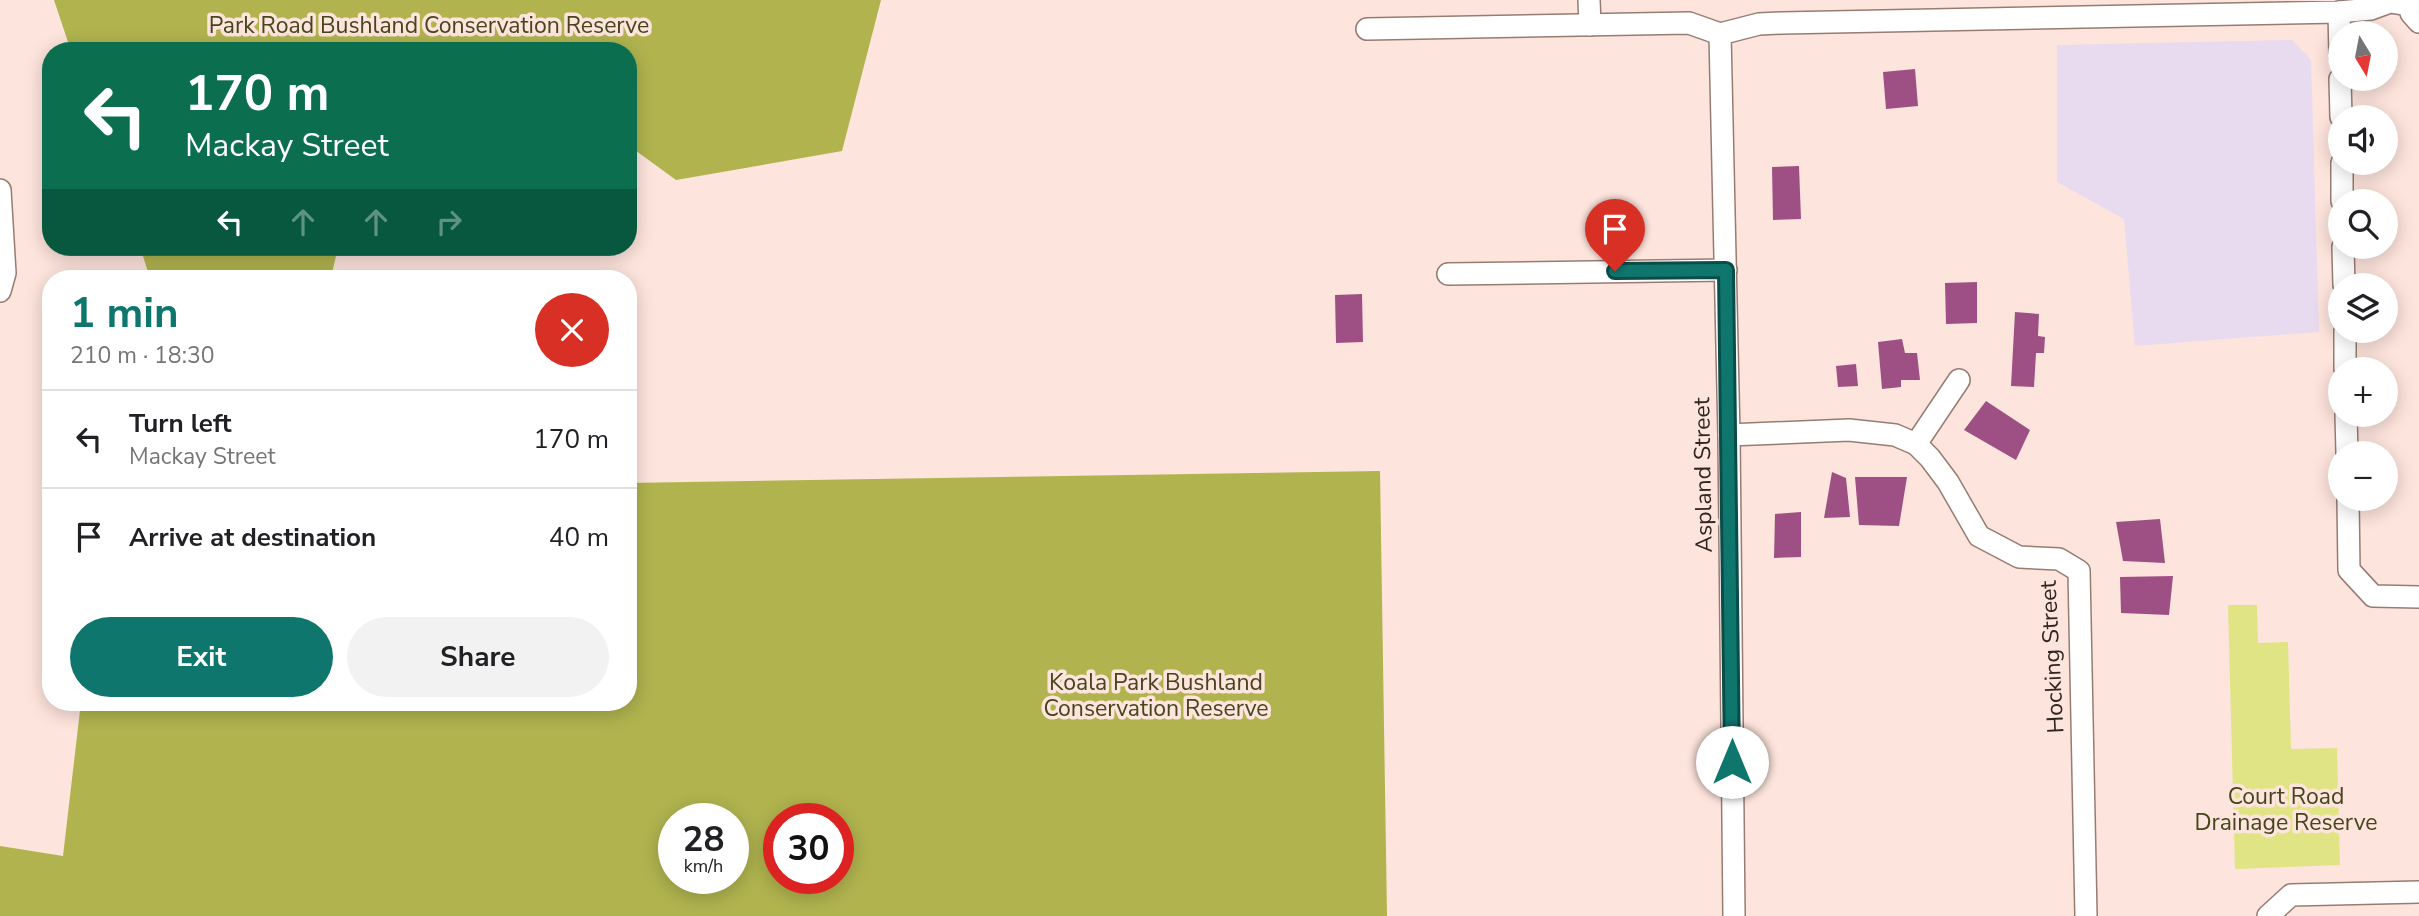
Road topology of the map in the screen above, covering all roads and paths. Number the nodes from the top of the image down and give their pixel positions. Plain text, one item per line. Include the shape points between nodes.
1 (1589, 0) edge
2 (2154, 9) edge
3 (2412, 9) edge
4 (2339, 12) junction
5 (2339, 21) edge
6 (1590, 25) junction
7 (1367, 29) dead end
8 (1720, 34) junction
9 (0, 190) edge
10 (1726, 270) junction
11 (1448, 274) dead end
12 (0, 292) edge
13 (1959, 380) dead end
14 (1729, 435) junction
15 (1916, 444) junction
16 (2348, 511) edge
17 (2419, 597) edge
18 (2419, 892) edge
19 (1734, 916) edge
20 (2086, 916) edge
21 (2268, 916) edge

1 - 6 street
2 - 4 street
2 - 8 street via 1759,24
3 - 4 street via 2390,2
4 - 5 street
6 - 7 street
6 - 8 street via 1689,23
8 - 10 street, Aspland Street
9 - 12 street via 5,273
10 - 11 street
10 - 14 street, Aspland Street
13 - 15 street
14 - 15 street via 1861,430 1895,435
14 - 19 street, Aspland Street
15 - 20 street, Hocking Street via 1948,482 1979,536 2019,556 2059,559 2079,571
16 - 17 street via 2349,570 2373,596
18 - 21 street via 2291,895

